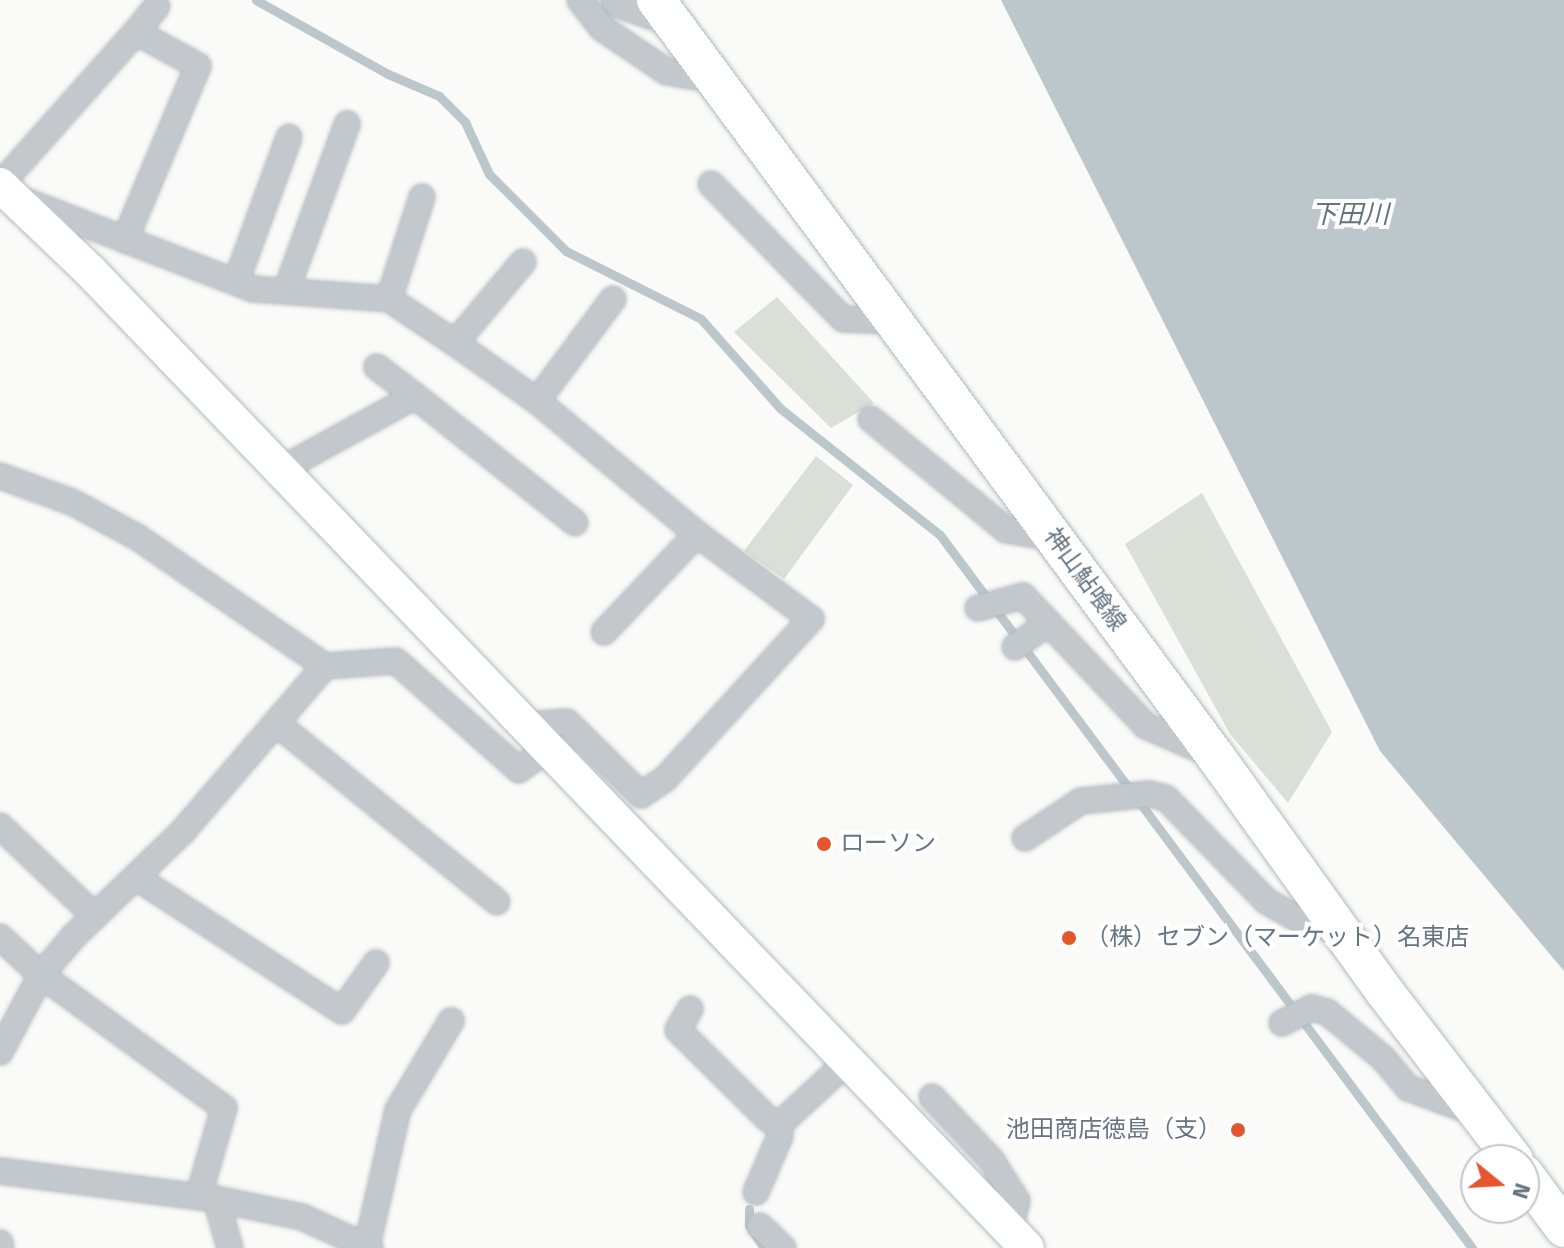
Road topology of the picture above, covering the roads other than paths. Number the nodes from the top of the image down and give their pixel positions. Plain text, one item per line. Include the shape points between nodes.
1 (580, 0) edge
2 (614, 0) edge
3 (157, 6) dead end
4 (665, 12) edge
5 (136, 32) junction
6 (715, 80) junction
7 (347, 124) dead end
8 (289, 137) dead end
9 (711, 184) dead end
10 (5, 190) edge
11 (422, 197) dead end
12 (125, 240) junction
13 (523, 262) dead end
14 (236, 282) junction
15 (286, 291) junction
16 (389, 299) junction
17 (613, 299) dead end
18 (890, 321) junction
19 (455, 343) junction
20 (377, 367) dead end
21 (415, 396) junction
22 (537, 401) junction
23 (871, 419) dead end
24 (280, 470) junction
25 (0, 476) edge
26 (575, 523) dead end
27 (697, 534) junction
28 (1054, 538) junction
29 (978, 608) dead end
30 (1048, 623) junction
31 (604, 632) dead end
32 (1015, 647) dead end
33 (325, 666) junction
34 (276, 723) junction
35 (522, 725) junction
36 (546, 750) junction
37 (1216, 757) junction
38 (0, 826) edge
39 (1025, 838) dead end
40 (137, 878) junction
41 (497, 902) dead end
42 (95, 916) junction
43 (1340, 931) junction
44 (0, 937) edge
45 (376, 963) dead end
46 (41, 975) junction
47 (690, 1009) dead end
48 (451, 1021) dead end
49 (1282, 1023) dead end
50 (0, 1052) edge
51 (847, 1062) junction
52 (932, 1097) dead end
53 (1480, 1114) junction
54 (780, 1124) junction
55 (1502, 1144) edge
56 (0, 1171) edge
57 (756, 1192) dead end
58 (1540, 1196) edge
59 (208, 1197) junction
60 (760, 1226) dead end
61 (1564, 1228) edge
62 (1019, 1239) edge
63 (368, 1247) edge
64 (230, 1248) edge
65 (783, 1248) edge

1 - 6 street via 602,28 667,72
2 - 4 street
3 - 5 street
4 - 6 main road, 神山鮎喰線
5 - 10 street
5 - 12 street via 198,66
6 - 18 main road, 神山鮎喰線
7 - 15 street
8 - 14 street
9 - 18 street via 843,319
10 - 12 street
10 - 24 street
11 - 16 street
12 - 14 street
13 - 19 street
14 - 15 street
15 - 16 street
16 - 19 street
17 - 22 street
18 - 28 main road, 神山鮎喰線
19 - 22 street
20 - 21 street
21 - 24 street
21 - 26 street
22 - 27 street
23 - 28 street via 1006,530
24 - 35 street
25 - 33 street via 72,502 137,537
27 - 31 street
27 - 35 street via 811,619 715,727 665,779 641,795 567,722
28 - 37 main road, 神山鮎喰線
29 - 30 street via 1023,596
30 - 32 street
30 - 37 street via 1146,726
33 - 34 street
33 - 36 street via 396,661 519,770
34 - 40 street
34 - 41 street
35 - 36 street
36 - 51 street
37 - 43 main road, 神山鮎喰線
38 - 42 street
39 - 43 street via 1081,801 1149,794 1166,798 1266,901 1305,923
40 - 42 street
40 - 45 street via 342,1011
42 - 46 street
43 - 53 main road, 神山鮎喰線
44 - 46 street
46 - 50 street
46 - 59 street via 224,1108
47 - 54 street via 678,1030 768,1119
48 - 63 street via 398,1110
49 - 53 street via 1312,1008 1327,1012 1383,1058 1408,1088
51 - 54 street
51 - 62 street
52 - 62 street via 992,1161 1017,1201
53 - 55 main road, 神山鮎喰線
54 - 57 street
56 - 59 street
58 - 61 main road
59 - 63 street via 302,1217
59 - 64 street
60 - 65 street

